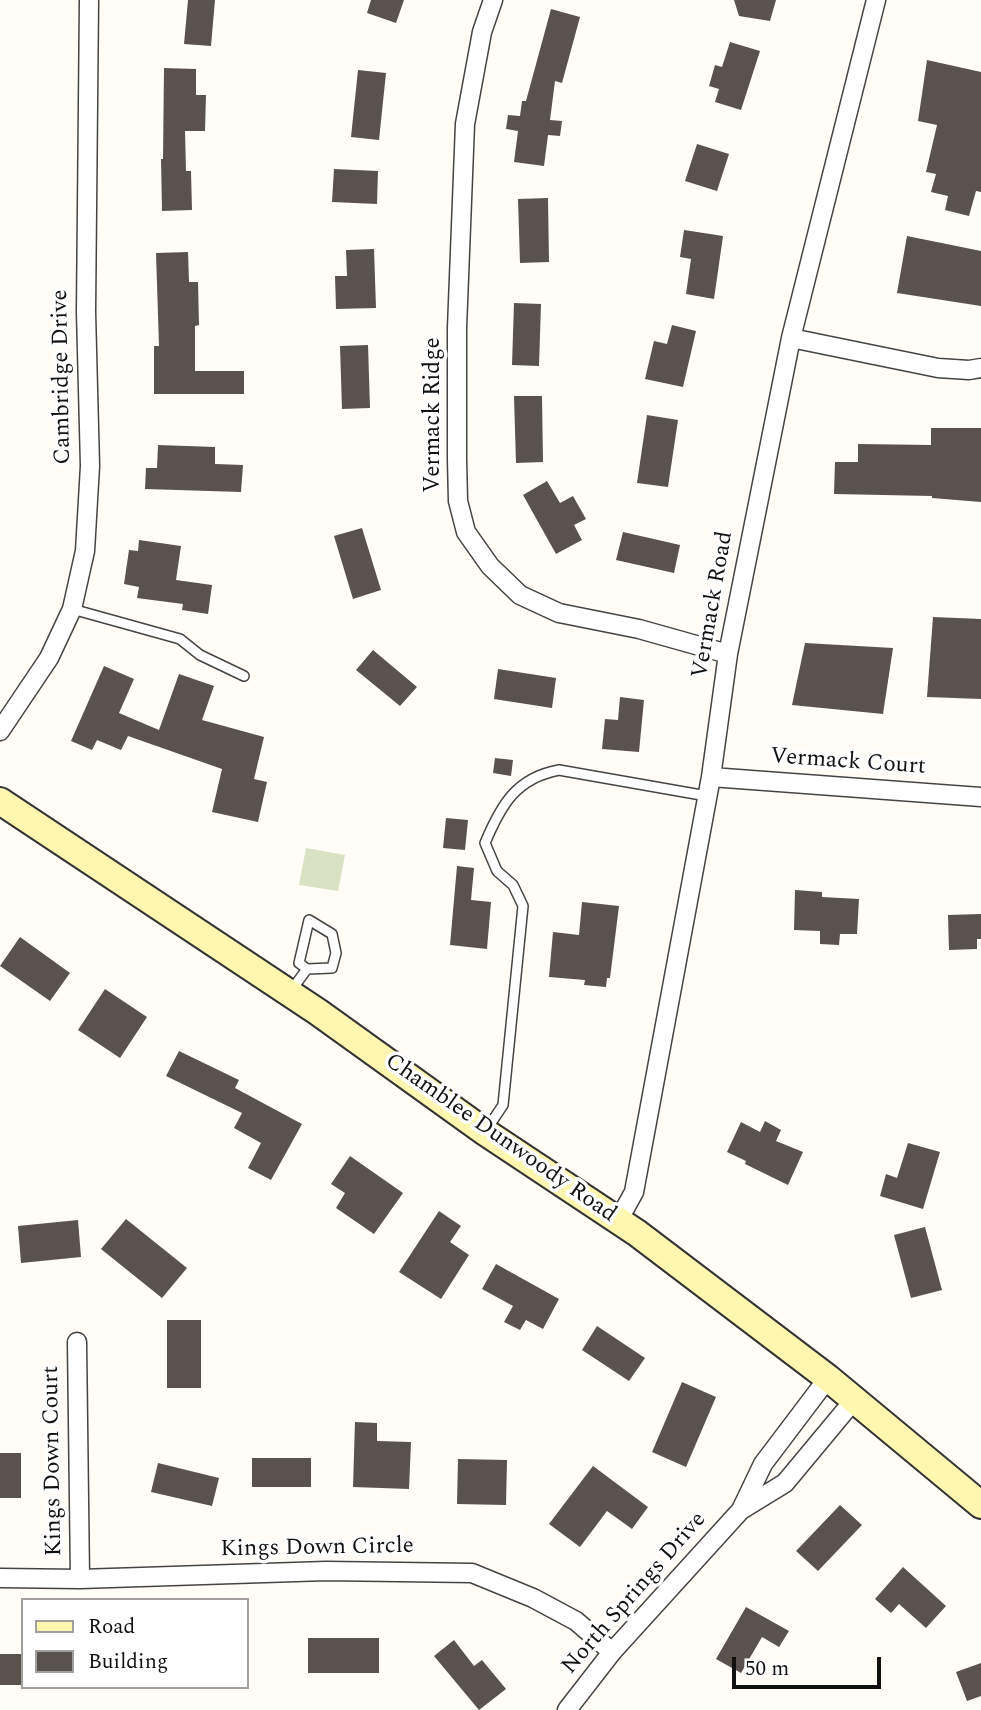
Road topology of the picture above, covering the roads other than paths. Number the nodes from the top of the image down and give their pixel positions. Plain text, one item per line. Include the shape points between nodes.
1 (89, 0) edge
2 (493, 0) edge
3 (876, 0) edge
4 (791, 338) junction
5 (981, 368) edge
6 (72, 609) junction
7 (728, 654) junction
8 (244, 676) dead end
9 (0, 731) edge
10 (711, 777) junction
11 (707, 796) junction
12 (981, 797) edge
13 (0, 801) edge
14 (307, 968) junction
15 (289, 993) junction
16 (485, 1132) junction
17 (618, 1221) junction
18 (77, 1342) dead end
19 (828, 1378) junction
20 (855, 1400) junction
21 (981, 1505) edge
22 (741, 1510) junction
23 (0, 1578) edge
24 (80, 1579) junction
25 (612, 1652) junction
26 (567, 1710) edge

1 - 6 street, Cambridge Drive via 86,312 90,466 85,551
2 - 7 street, Vermack Ridge via 482,32 465,124 457,459 458,501 466,532 490,566 520,595 559,613
3 - 4 street, Vermack Road
4 - 5 street via 938,368
4 - 7 street, Vermack Road
6 - 8 lane via 180,639 200,655
6 - 9 street, Cambridge Drive via 49,657
7 - 10 street, Vermack Road
10 - 11 street, Vermack Road
10 - 12 street, Vermack Court
11 - 16 lane via 559,770 540,773 517,788 495,821 485,844 497,871 513,885 523,906 503,1105
11 - 17 street, Vermack Road via 634,1192
13 - 15 street, Chamblee Dunwoody Road
14 - 14 lane via 332,968 336,953 332,934 309,920 299,963
14 - 15 lane
15 - 16 street, Chamblee Dunwoody Road
16 - 17 street, Chamblee Dunwoody Road
17 - 19 street, Chamblee Dunwoody Road
18 - 24 street, Kings Down Court
19 - 20 street, Chamblee Dunwoody Road
19 - 22 street, North Springs Drive via 763,1464
20 - 21 street, Chamblee Dunwoody Road
20 - 22 street, North Springs Drive via 785,1483
22 - 25 street, North Springs Drive
23 - 24 street, Kings Down Circle
24 - 25 street, Kings Down Circle via 326,1571 472,1573 576,1621
25 - 26 street, North Springs Drive

